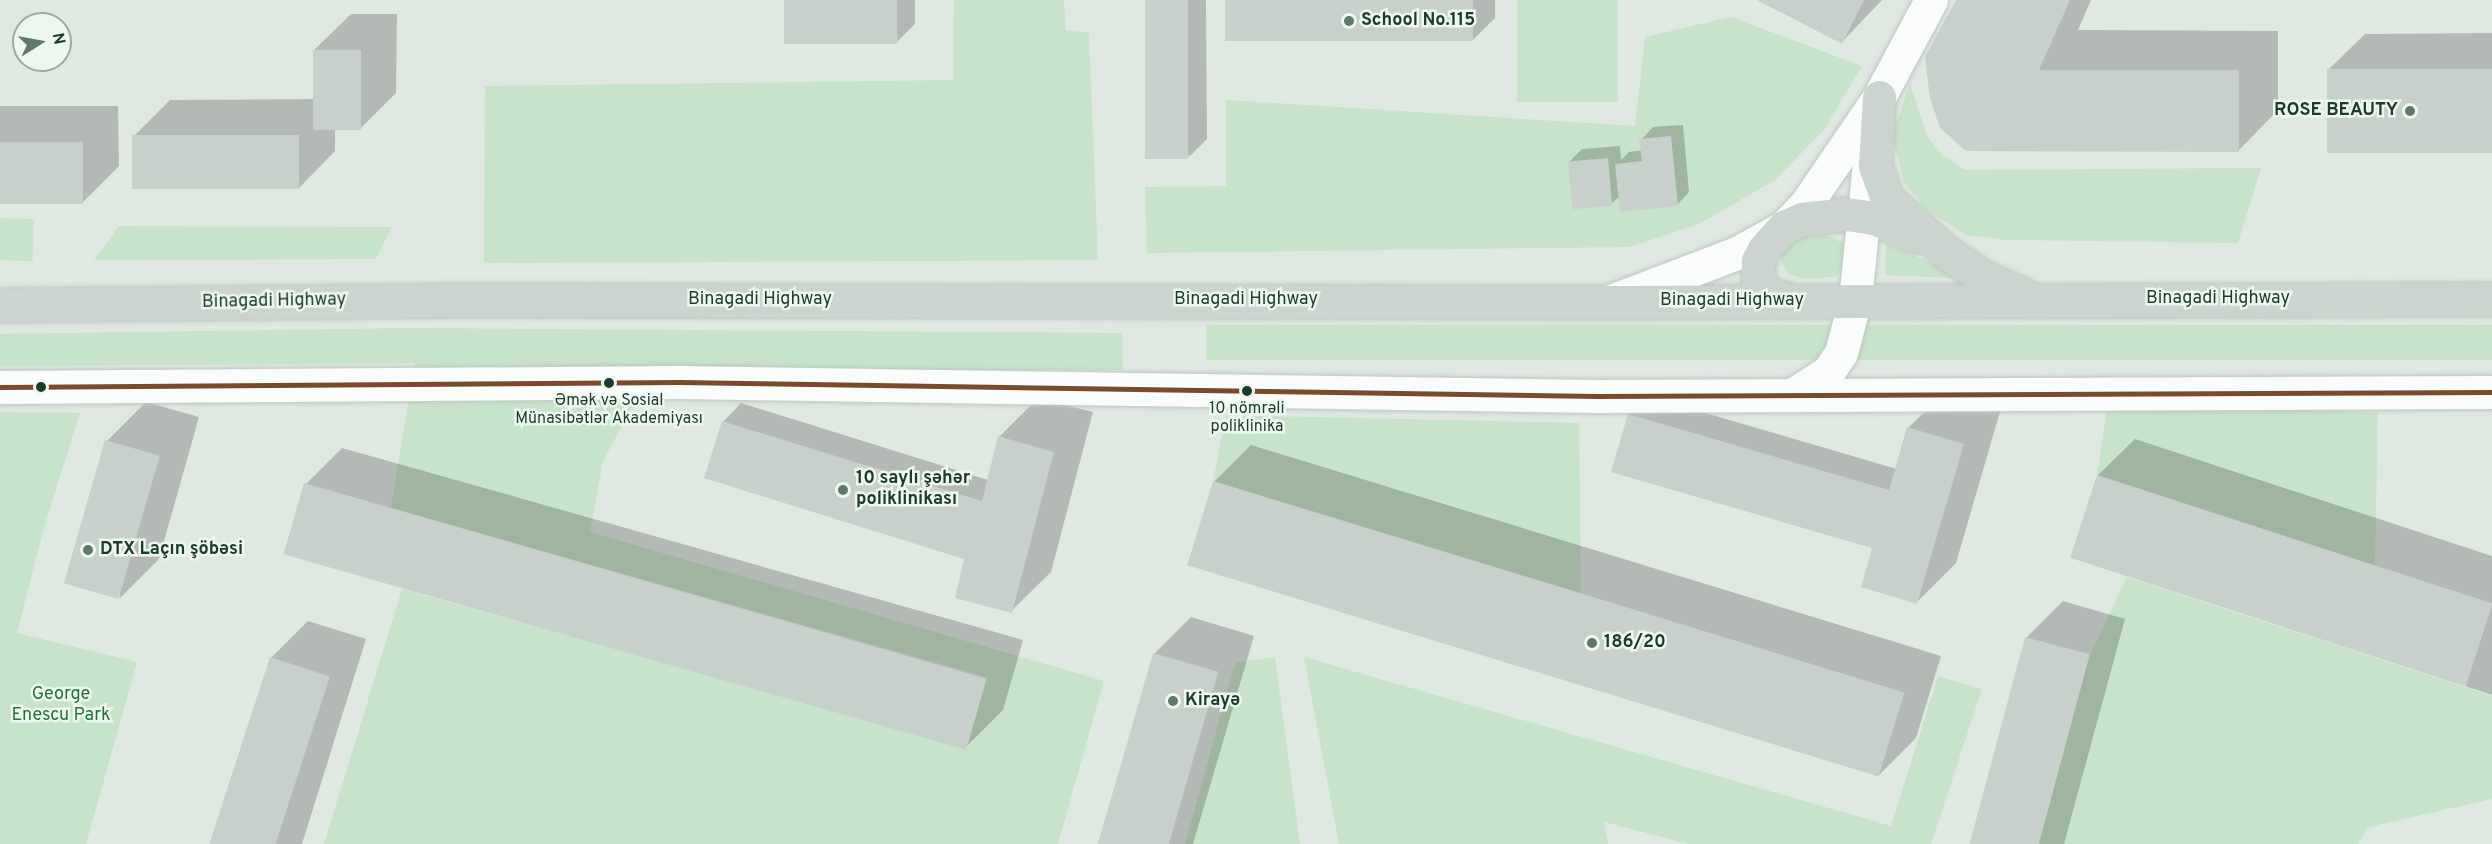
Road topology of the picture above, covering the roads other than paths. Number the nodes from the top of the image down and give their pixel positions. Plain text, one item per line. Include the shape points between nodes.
1 (1931, 0) edge
2 (1880, 97) junction
3 (1862, 215) junction
4 (1818, 216) junction
5 (1784, 227) junction
6 (1947, 252) junction
7 (1858, 268) junction
8 (2492, 299) edge
9 (1790, 300) junction
10 (1855, 300) junction
11 (2036, 300) junction
12 (1609, 302) junction
13 (0, 305) edge
14 (0, 387) edge
15 (2492, 392) edge
16 (1791, 395) junction

1 - 2 street
2 - 3 street via 1869,149
2 - 5 street via 1806,204
2 - 6 main road via 1875,166 1880,185 1899,212
3 - 4 main road
3 - 6 main road via 1889,223
3 - 7 street
4 - 5 main road
4 - 7 street via 1837,223 1846,232 1853,243
5 - 9 main road via 1758,261 1758,283 1771,295
5 - 12 street via 1718,261
6 - 11 main road via 1983,277
7 - 10 street
8 - 11 main road, Binagadi Highway
9 - 10 main road, Binagadi Highway
9 - 12 main road, Binagadi Highway
10 - 11 main road, Binagadi Highway
10 - 16 street via 1841,353 1828,372
12 - 13 main road, Binagadi Highway via 447,300
14 - 16 street via 680,382 1597,396
15 - 16 street

